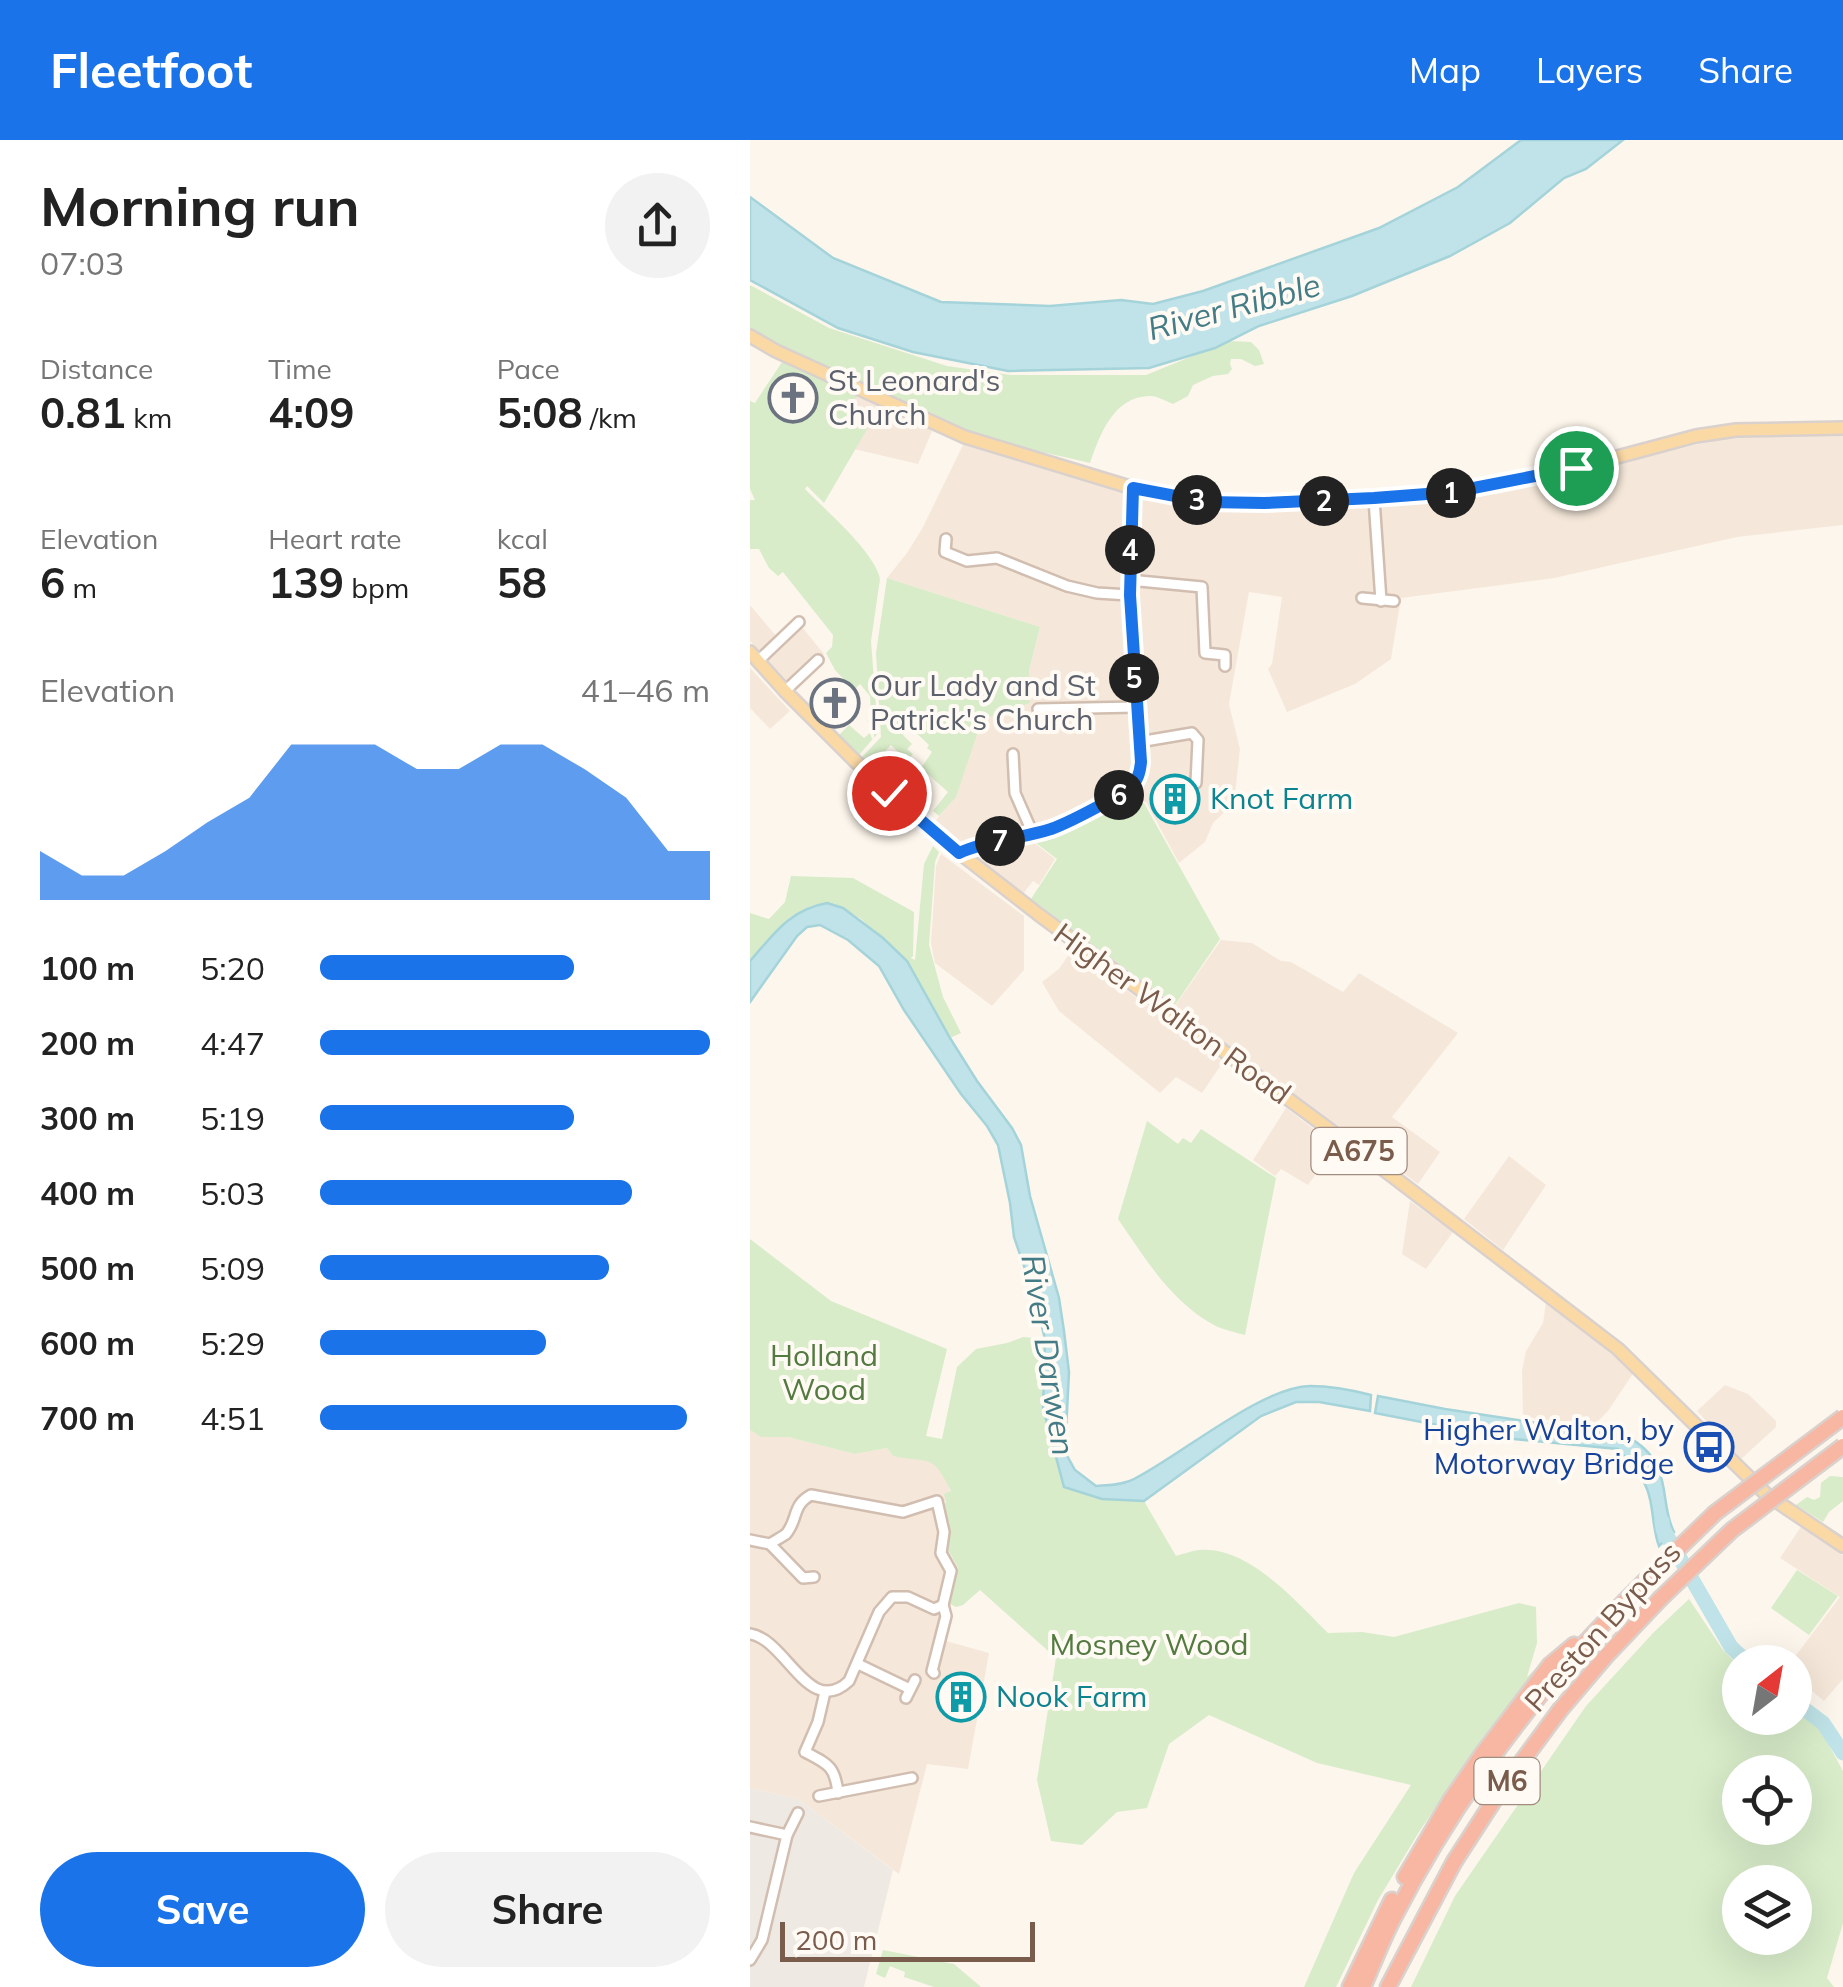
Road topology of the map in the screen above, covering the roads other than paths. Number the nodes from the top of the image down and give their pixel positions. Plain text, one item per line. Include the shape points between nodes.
1 (750, 336) edge
2 (1843, 428) edge
3 (1133, 488) junction
4 (1374, 498) junction
5 (946, 539) dead end
6 (1129, 580) junction
7 (1130, 595) junction
8 (1362, 598) dead end
9 (1381, 601) junction
10 (1394, 601) dead end
11 (800, 622) dead end
12 (754, 656) edge
13 (818, 660) dead end
14 (1224, 666) dead end
15 (785, 691) junction
16 (1136, 707) junction
17 (1038, 709) dead end
18 (1139, 742) junction
19 (1012, 754) dead end
20 (1027, 766) dead end
21 (1013, 768) junction
22 (1196, 784) dead end
23 (1033, 834) junction
24 (959, 853) junction
25 (1843, 1417) edge
26 (1843, 1446) edge
27 (750, 1540) edge
28 (770, 1544) junction
29 (1843, 1546) edge
30 (814, 1576) dead end
31 (943, 1605) junction
32 (1617, 1609) junction
33 (750, 1634) edge
34 (858, 1664) junction
35 (934, 1673) dead end
36 (910, 1689) dead end
37 (825, 1692) junction
38 (912, 1778) dead end
39 (838, 1793) junction
40 (819, 1796) dead end
41 (798, 1813) dead end
42 (750, 1827) edge
43 (787, 1835) junction
44 (750, 1960) edge
45 (1350, 1987) edge
46 (1363, 1987) edge
47 (1388, 1987) edge

1 - 3 main road via 966,437
2 - 4 main road via 1736,430 1453,492
3 - 4 main road via 1207,502
3 - 6 street
4 - 9 street
5 - 7 street via 945,552 967,561 997,558 1067,586
6 - 7 street
6 - 14 street via 1202,587 1205,653 1225,655
7 - 16 street
8 - 9 street
9 - 10 street
11 - 12 street
12 - 15 main road, Higher Walton Road / A675
13 - 15 street
15 - 24 main road, Higher Walton Road / A675
16 - 17 street
16 - 18 street
18 - 22 street via 1192,734 1198,740
18 - 23 street via 1140,773 1129,790
19 - 21 street
20 - 21 street
21 - 23 street via 1014,792
23 - 24 street
24 - 29 main road, Higher Walton Road / A675 via 1618,1349 1767,1495
25 - 32 highway, Preston Bypass / M6, bridge via 1715,1513
26 - 47 highway, Preston Bypass / M6, bridge via 1732,1530 1605,1656 1498,1794
27 - 28 street
28 - 30 street via 803,1578
28 - 31 street via 786,1534 798,1506 811,1495 903,1512 937,1502 941,1553 950,1571
31 - 34 street via 892,1596
31 - 35 street
32 - 45 highway via 1550,1665 1483,1753 1412,1864
32 - 46 highway, M6 via 1539,1696 1470,1792 1401,1904
33 - 37 street via 763,1636
34 - 36 street
34 - 37 street via 841,1688
37 - 39 street via 804,1752 831,1767
38 - 39 street
39 - 40 street
41 - 43 street
42 - 43 street
43 - 44 street via 762,1940

